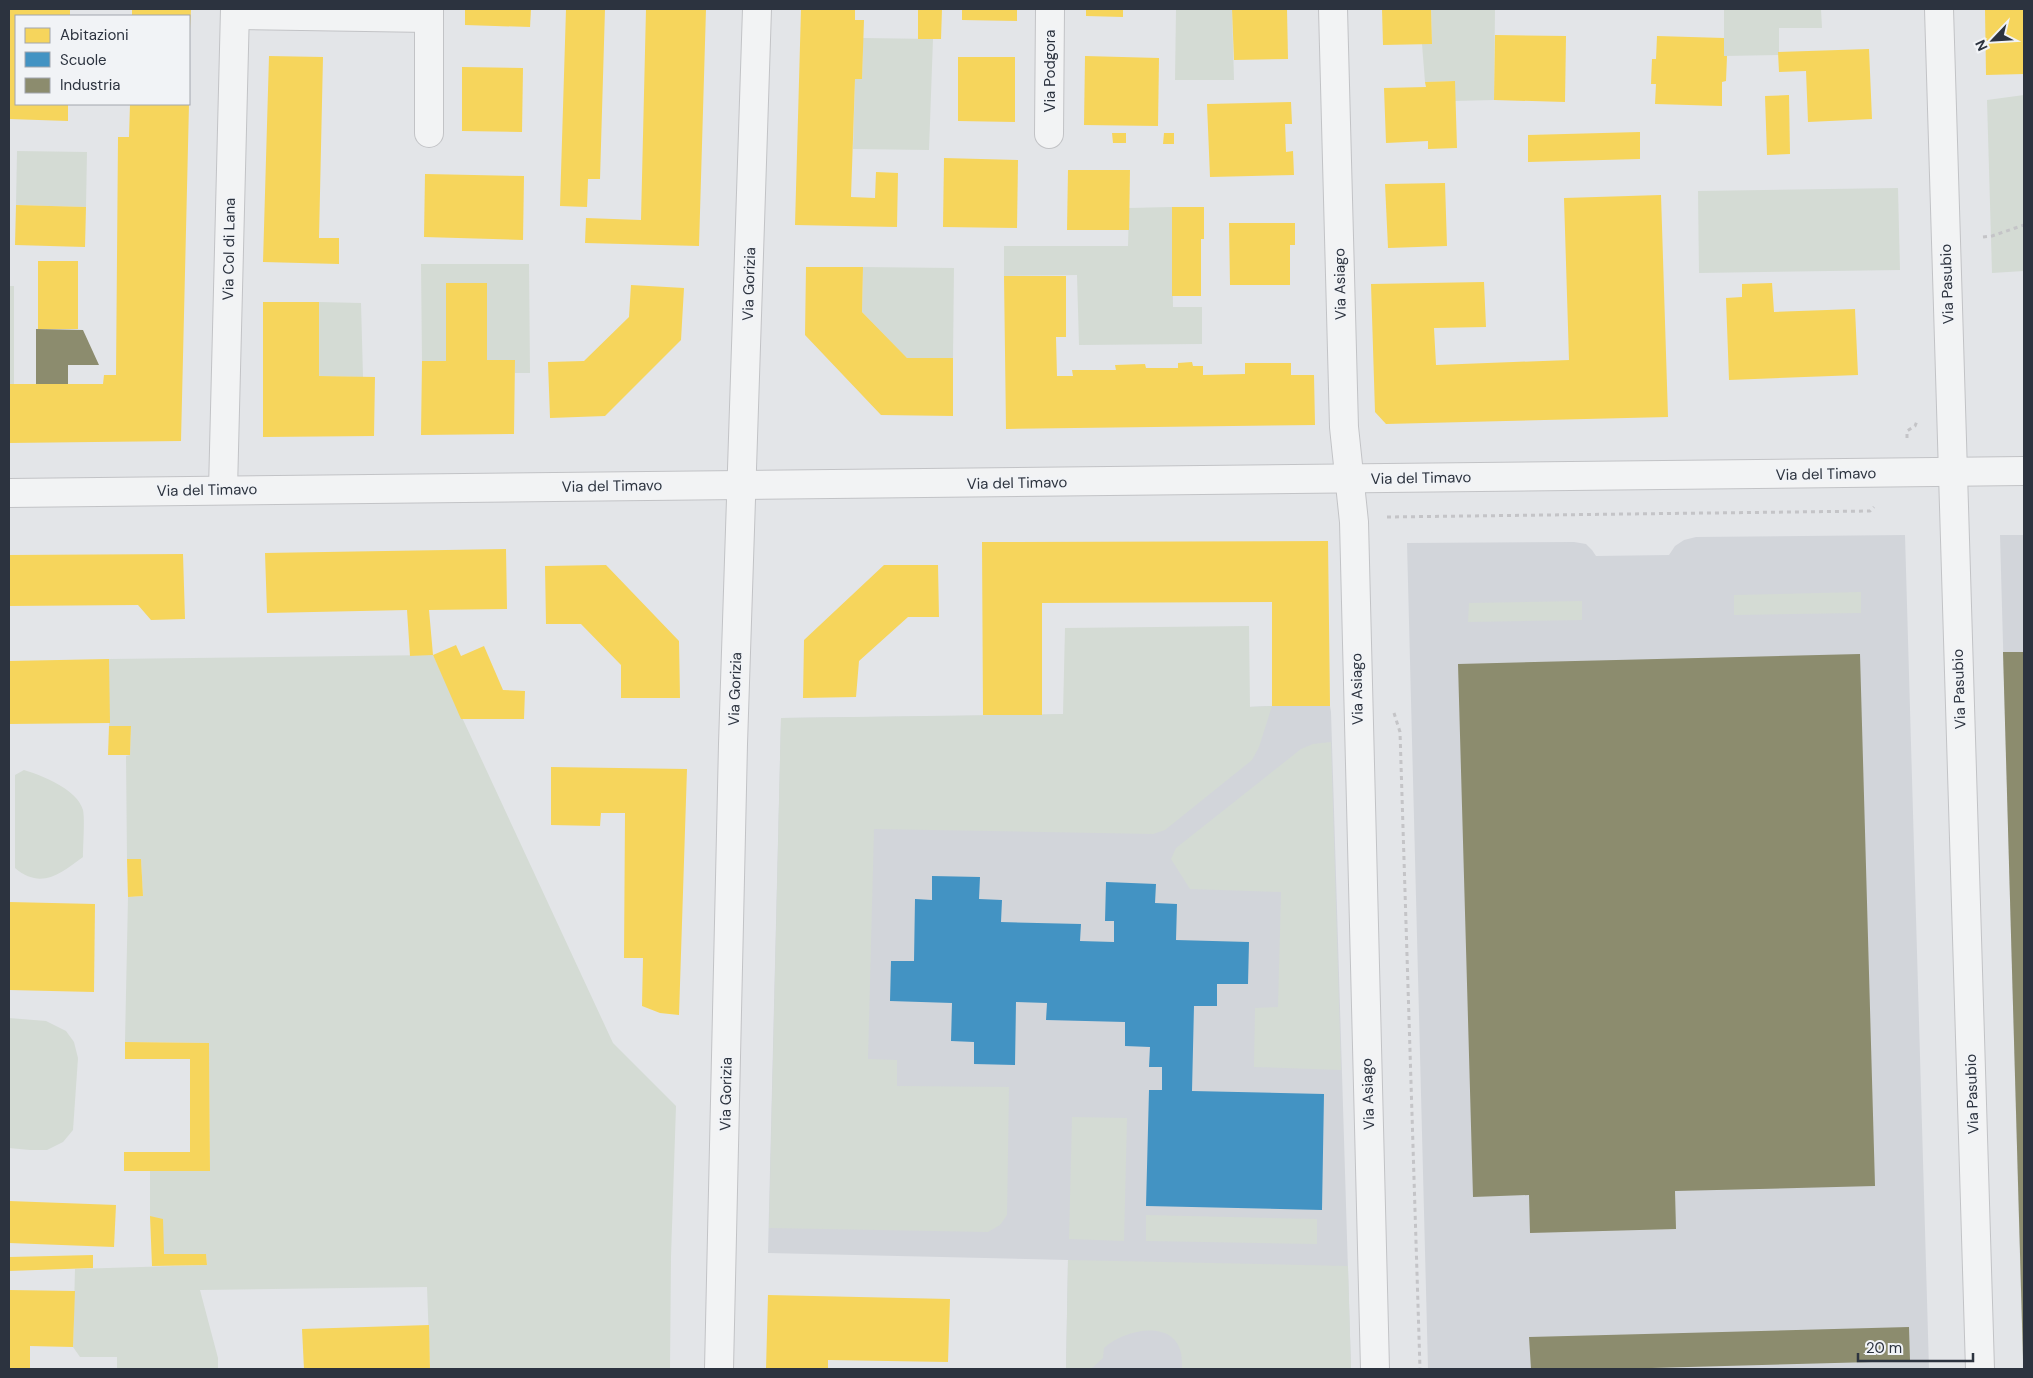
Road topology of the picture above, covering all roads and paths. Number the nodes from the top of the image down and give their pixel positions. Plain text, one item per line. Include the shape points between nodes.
1 (757, 9) edge
2 (1050, 9) edge
3 (1333, 9) edge
4 (1940, 9) edge
5 (235, 12) edge
6 (429, 14) edge
7 (429, 133) dead end
8 (1049, 134) dead end
9 (2024, 225) edge
10 (1983, 236) dead end
11 (2024, 471) edge
12 (1952, 472) junction
13 (1350, 479) junction
14 (742, 485) junction
15 (223, 490) junction
16 (9, 493) edge
17 (1875, 505) dead end
18 (1384, 517) dead end
19 (1398, 723) dead end
20 (719, 1369) edge
21 (1376, 1369) edge
22 (1420, 1369) edge
23 (1980, 1369) edge

1 - 14 street, Via Gorizia
2 - 8 street, Via Podgora
3 - 13 street, Via Asiago via 1344,428
4 - 12 street, Via Pasubio
5 - 6 street
5 - 15 street, Via Col di Lana
6 - 7 street
9 - 10 path
11 - 12 street, Via del Timavo
12 - 13 street, Via del Timavo
12 - 23 street, Via Pasubio
13 - 14 street, Via del Timavo
13 - 21 street, Via Asiago via 1354,522
14 - 15 street, Via del Timavo
14 - 20 street, Via Gorizia
15 - 16 street, Via del Timavo
17 - 18 path via 1870,511
19 - 22 path

